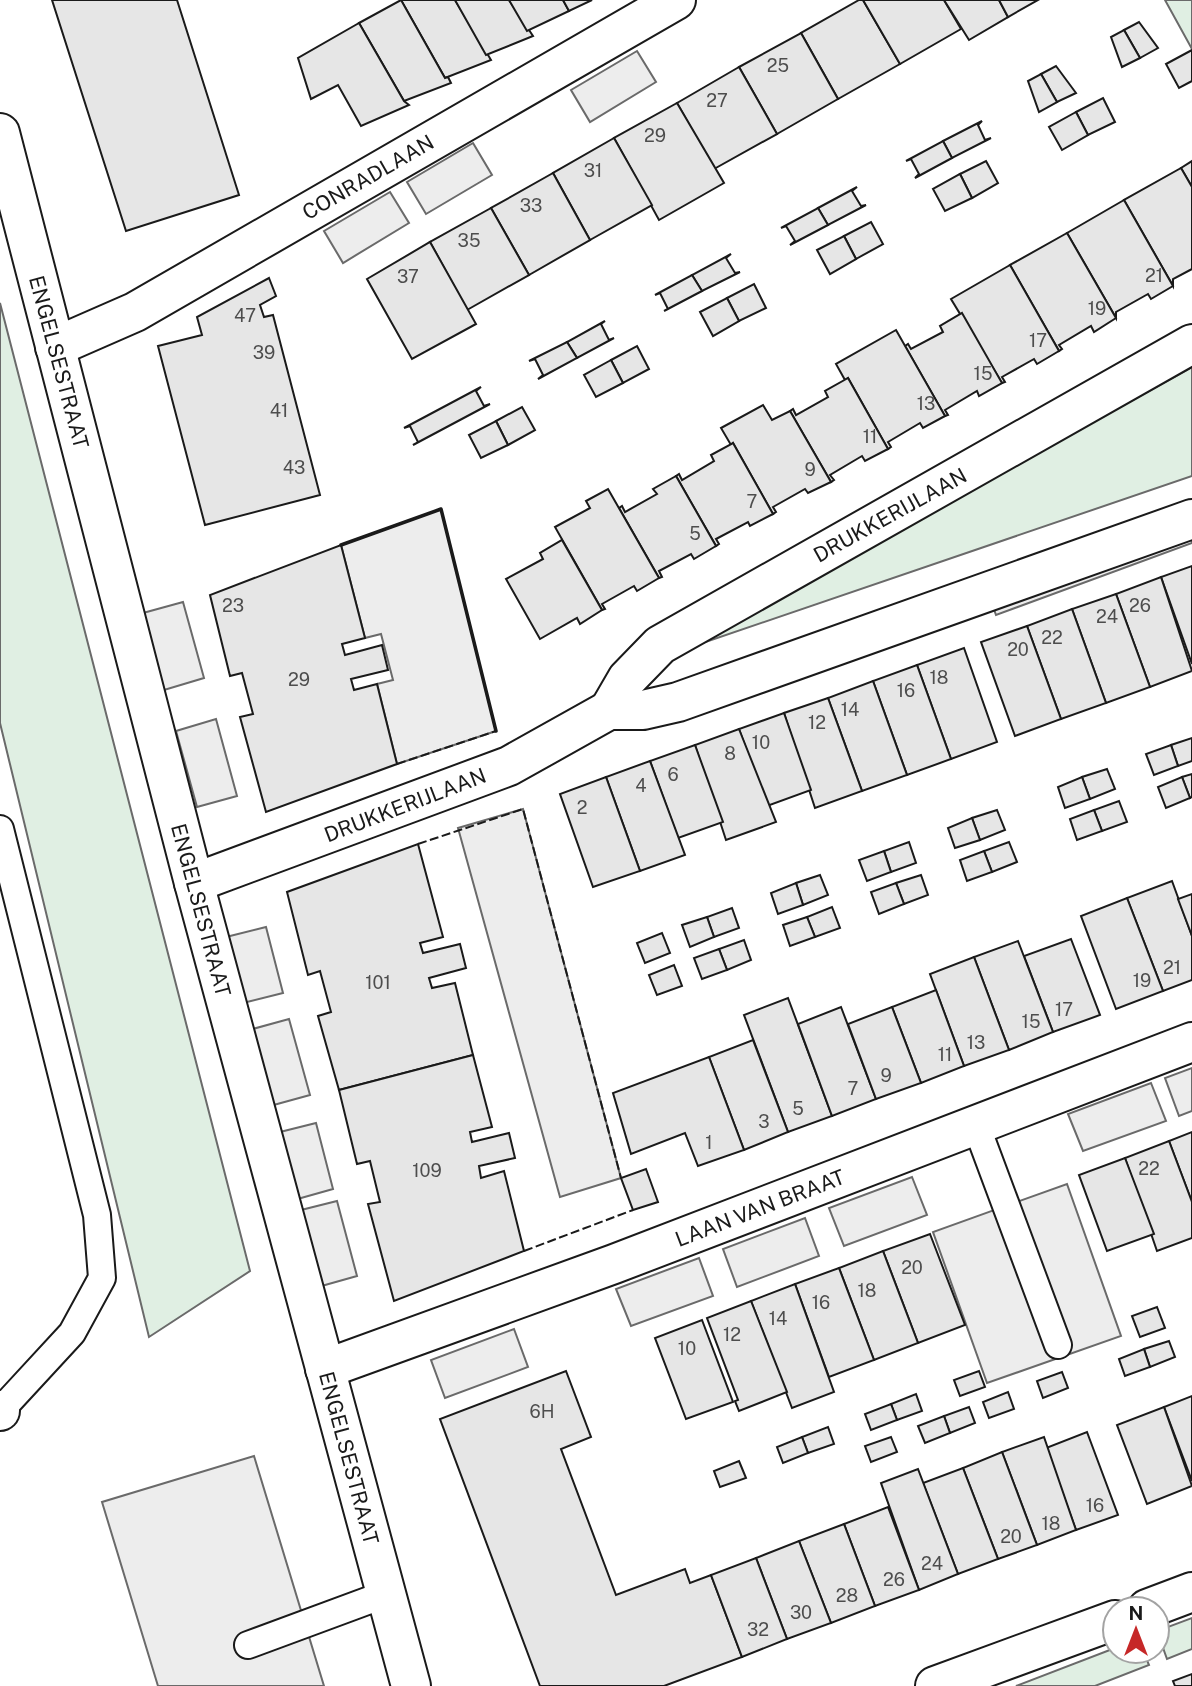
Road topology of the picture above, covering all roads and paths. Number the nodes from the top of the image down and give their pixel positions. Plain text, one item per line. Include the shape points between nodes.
1 (676, 0) edge
2 (0, 133) edge
3 (1192, 344) edge
4 (55, 346) junction
5 (1192, 519) edge
6 (609, 710) junction
7 (0, 829) edge
8 (194, 883) junction
9 (1192, 1042) edge
10 (976, 1125) junction
11 (1058, 1345) dead end
12 (325, 1369) junction
13 (0, 1410) edge
14 (1192, 1592) edge
15 (386, 1594) junction
16 (1171, 1600) edge
17 (1101, 1625) edge
18 (248, 1645) dead end
19 (411, 1686) edge
20 (935, 1686) edge

1 - 4 street, CONRADLAAN via 135,313
2 - 4 street, ENGELSESTRAAT
3 - 6 street, DRUKKERIJLAAN via 660,645 627,679
4 - 8 street, ENGELSESTRAAT
5 - 6 street, DRUKKERIJLAAN via 678,702 643,710
6 - 8 street, DRUKKERIJLAAN via 509,766
7 - 13 lane via 97,1215 102,1278 72,1333
8 - 12 street, ENGELSESTRAAT
9 - 10 street, LAAN VAN BRAAT
10 - 11 lane
10 - 12 street, LAAN VAN BRAAT
12 - 15 street, ENGELSESTRAAT
14 - 16 street
15 - 18 lane
15 - 19 street, ENGELSESTRAAT
17 - 20 street

